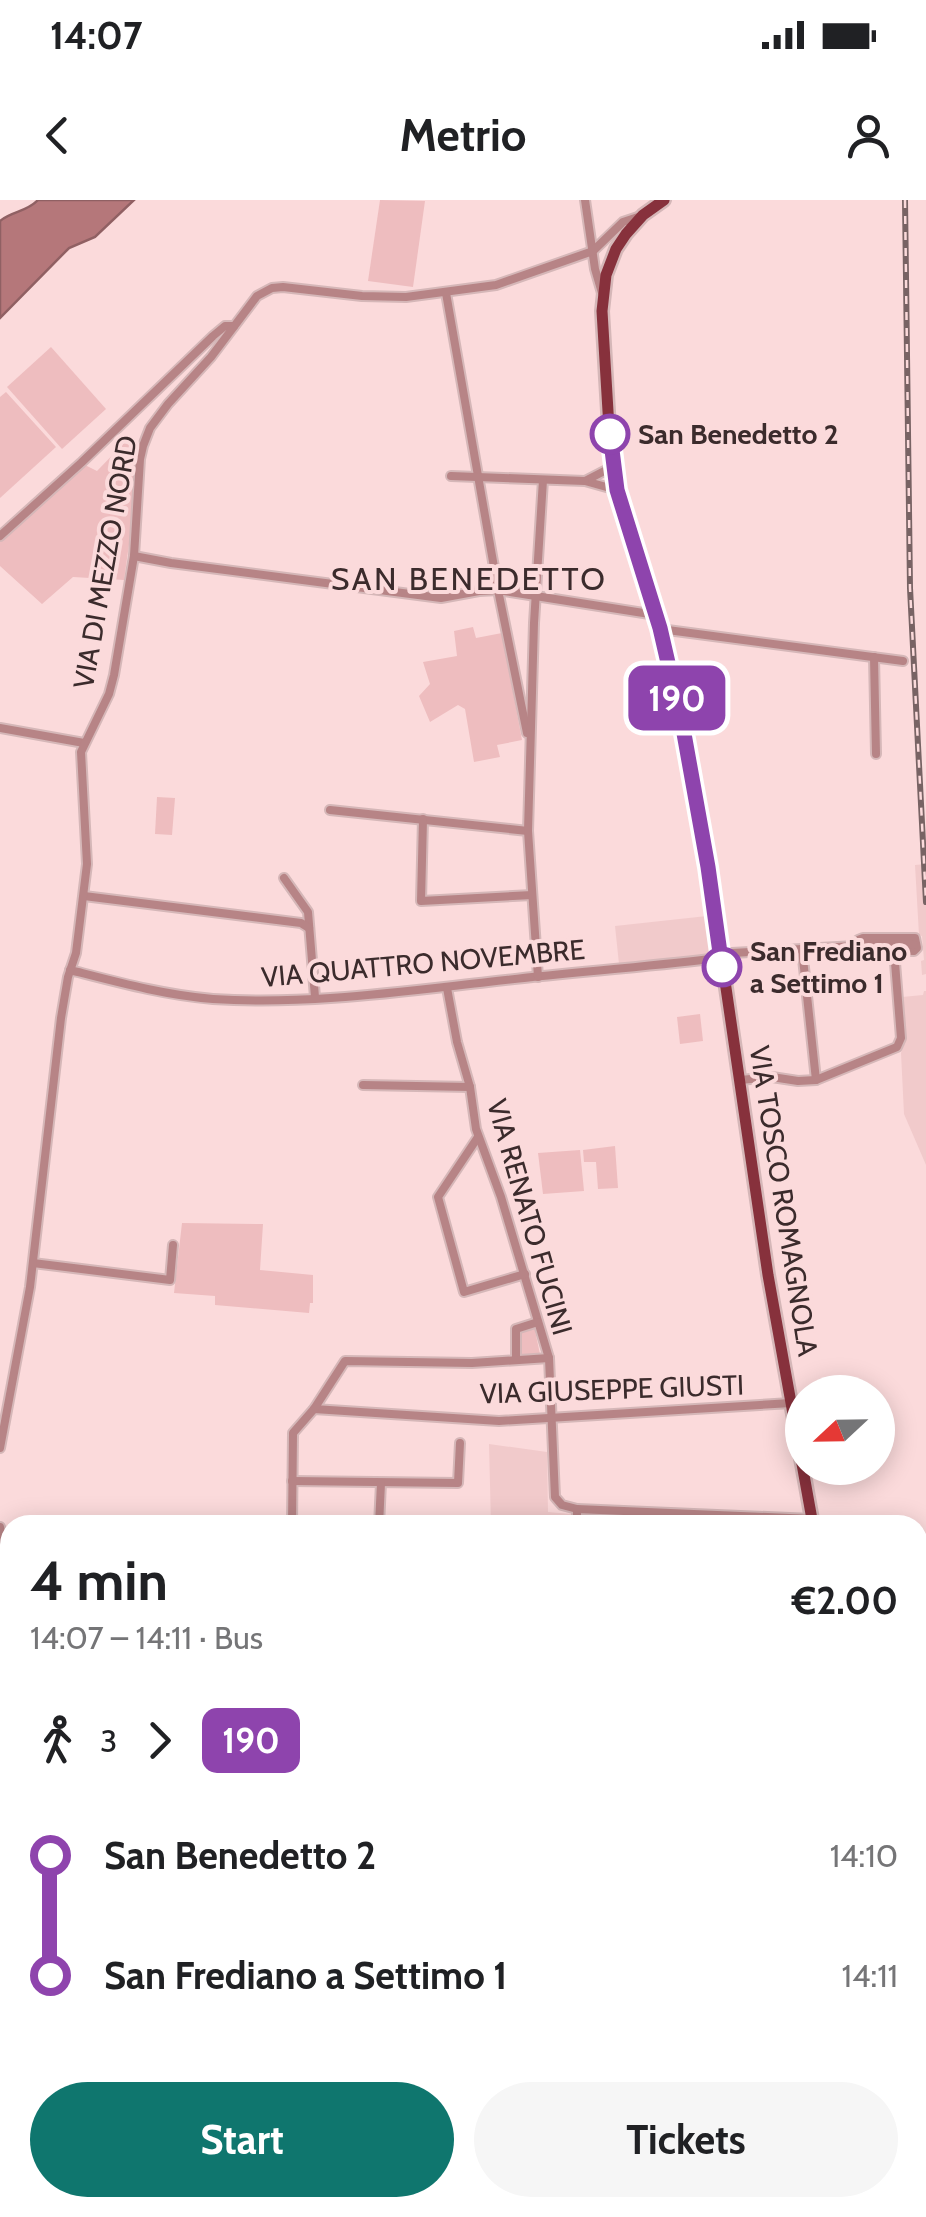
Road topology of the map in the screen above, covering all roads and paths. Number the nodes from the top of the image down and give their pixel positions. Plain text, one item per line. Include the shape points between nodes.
1 (585, 200) edge
2 (664, 200) edge
3 (643, 215) junction
4 (594, 251) junction
5 (602, 293) junction
6 (446, 294) junction
7 (234, 326) junction
8 (614, 466) junction
9 (451, 476) dead end
10 (478, 477) junction
11 (543, 480) junction
12 (584, 481) junction
13 (617, 490) junction
14 (0, 536) edge
15 (134, 556) junction
16 (498, 590) junction
17 (536, 597) junction
18 (656, 615) junction
19 (660, 628) junction
20 (874, 657) junction
21 (903, 661) dead end
22 (0, 728) edge
23 (530, 742) junction
24 (84, 743) junction
25 (876, 754) dead end
26 (330, 810) dead end
27 (423, 819) junction
28 (528, 831) junction
29 (284, 878) dead end
30 (532, 895) junction
31 (84, 896) junction
32 (309, 928) junction
33 (914, 944) dead end
34 (854, 946) junction
35 (802, 949) junction
36 (894, 950) junction
37 (721, 955) junction
38 (70, 970) junction
39 (538, 976) junction
40 (446, 988) junction
41 (315, 997) junction
42 (740, 1080) junction
43 (816, 1080) junction
44 (363, 1085) dead end
45 (470, 1087) junction
46 (478, 1137) junction
47 (174, 1245) dead end
48 (33, 1263) junction
49 (525, 1274) junction
50 (538, 1322) junction
51 (548, 1358) junction
52 (516, 1360) junction
53 (786, 1375) edge
54 (785, 1403) edge
55 (314, 1409) junction
56 (552, 1418) junction
57 (460, 1443) dead end
58 (0, 1448) edge
59 (292, 1480) junction
60 (381, 1482) junction
61 (805, 1485) edge
62 (577, 1509) junction
63 (292, 1515) edge
64 (379, 1515) edge
65 (577, 1515) edge
66 (666, 1515) edge
67 (811, 1515) edge

1 - 4 street
2 - 3 main road, VIA TOSCO ROMAGNOLA
3 - 4 street, VIA DI MEZZO NORD via 623,222
3 - 5 main road, VIA TOSCO ROMAGNOLA via 616,249
4 - 5 street
4 - 6 street, VIA DI MEZZO NORD via 496,285
5 - 8 main road, VIA TOSCO ROMAGNOLA
6 - 7 street, VIA DI MEZZO NORD via 378,297 278,287 258,296
6 - 10 street
7 - 14 street via 213,336
7 - 15 street, VIA DI MEZZO NORD via 146,439
8 - 12 street
8 - 13 main road, VIA TOSCO ROMAGNOLA
9 - 10 street
10 - 11 street
10 - 16 street
11 - 12 street
11 - 17 street
12 - 13 street
13 - 18 main road, VIA TOSCO ROMAGNOLA
15 - 16 street via 440,598
15 - 24 street, VIA DI MEZZO NORD via 112,684
16 - 17 street
16 - 23 street
17 - 18 street
17 - 23 street
18 - 19 main road, VIA TOSCO ROMAGNOLA
19 - 20 street
19 - 37 main road, VIA TOSCO ROMAGNOLA via 692,770
20 - 21 street
20 - 25 street
22 - 24 street
23 - 28 street
24 - 31 street, VIA DI MEZZO NORD
26 - 27 street
27 - 28 street
27 - 30 street via 421,901
28 - 30 street
29 - 32 street via 306,908
30 - 39 street
31 - 32 street
31 - 38 street, VIA DI MEZZO NORD
32 - 41 street
33 - 34 street
34 - 35 street, VIA QUATTRO NOVEMBRE
34 - 36 street
34 - 36 street via 863,938 917,941 914,951
35 - 37 street, VIA QUATTRO NOVEMBRE
35 - 43 street
36 - 43 street via 897,1048
37 - 39 street, VIA QUATTRO NOVEMBRE
37 - 42 main road, VIA TOSCO ROMAGNOLA
38 - 41 street, VIA QUATTRO NOVEMBRE via 190,996
38 - 48 street, VIA DI MEZZO NORD
39 - 40 street, VIA QUATTRO NOVEMBRE
40 - 41 street, VIA QUATTRO NOVEMBRE
40 - 45 street, VIA RENATO FUCINI
42 - 43 street
42 - 53 main road, VIA TOSCO ROMAGNOLA
44 - 45 street, VIA RENATO FUCINI
45 - 46 street, VIA RENATO FUCINI
46 - 49 street, VIA RENATO FUCINI
46 - 49 street via 438,1197 464,1292
47 - 48 street via 170,1280
48 - 58 street, VIA DI MEZZO NORD
49 - 50 street, VIA RENATO FUCINI
50 - 51 street, VIA RENATO FUCINI
50 - 52 street via 516,1328
51 - 52 street
51 - 56 street, VIA RENATO FUCINI
52 - 55 street via 345,1361
54 - 56 street, VIA GIUSEPPE GIUSTI
55 - 56 street, VIA GIUSEPPE GIUSTI via 499,1421
55 - 59 street via 293,1433
56 - 62 street, VIA RENATO FUCINI via 556,1499
57 - 60 street via 458,1484
59 - 60 street
59 - 63 street
60 - 64 street
61 - 67 main road, VIA TOSCO ROMAGNOLA
62 - 65 street
62 - 66 street

